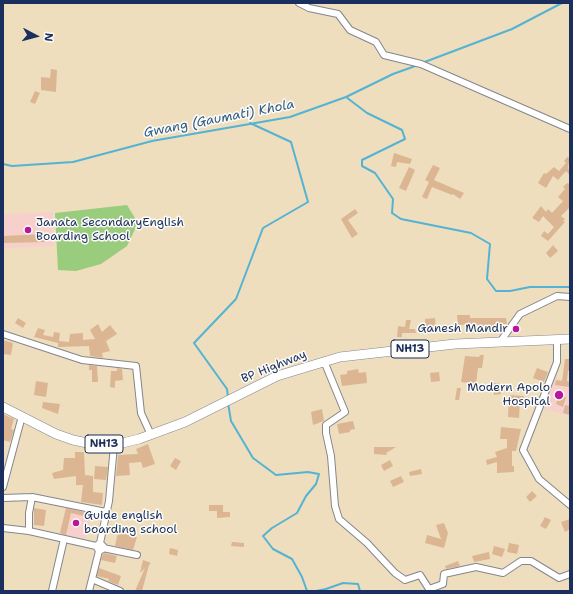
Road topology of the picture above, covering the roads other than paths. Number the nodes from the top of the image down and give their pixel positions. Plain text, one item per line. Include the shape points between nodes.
1 (299, 3) edge
2 (570, 129) edge
3 (570, 297) edge
4 (3, 334) edge
5 (570, 339) edge
6 (557, 340) junction
7 (500, 342) junction
8 (324, 361) junction
9 (3, 407) edge
10 (22, 416) junction
11 (150, 435) junction
12 (114, 444) junction
13 (6, 459) edge
14 (3, 487) edge
15 (32, 497) junction
16 (3, 498) edge
17 (570, 505) edge
18 (106, 512) junction
19 (3, 528) edge
20 (29, 530) junction
21 (64, 539) junction
22 (100, 547) junction
23 (136, 555) dead end
24 (570, 574) edge
25 (92, 579) junction
26 (52, 591) edge
27 (89, 591) edge
28 (120, 591) edge

1 - 2 street via 309,8 338,14 350,30 376,42 384,55 421,64
3 - 7 street via 556,296 520,314
4 - 11 street via 82,360 136,366 141,413
5 - 6 highway, BP Highway / NH13
6 - 7 highway, BP Highway / NH13
6 - 17 street via 556,362 523,450 539,479
7 - 8 highway, BP Highway / NH13 via 455,344
8 - 11 highway, BP Highway / NH13 via 277,376 206,412
8 - 24 street via 345,412 326,425 335,506 339,519 367,543 395,573 405,580 420,575 429,589 443,584 444,574 476,567 503,573 521,561 531,561 559,578
9 - 10 highway, BP Highway / NH13
10 - 12 highway, BP Highway / NH13 via 73,440 92,444
10 - 13 street
11 - 12 highway, BP Highway / NH13
12 - 18 street
13 - 14 street
15 - 16 street
15 - 18 street
15 - 20 street
18 - 22 street
19 - 20 street
20 - 21 street
21 - 22 street
21 - 26 street
22 - 23 street
22 - 25 street
25 - 27 street
25 - 28 street

